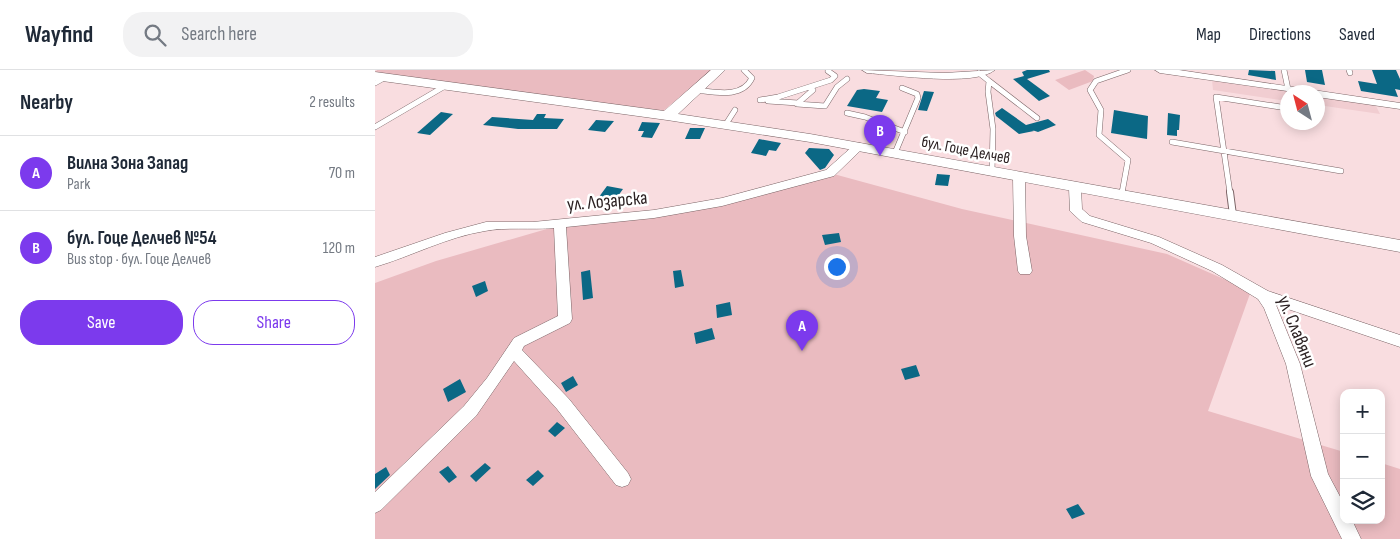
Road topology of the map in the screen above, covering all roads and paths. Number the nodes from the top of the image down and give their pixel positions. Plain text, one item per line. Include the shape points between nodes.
1 (719, 70) edge
2 (744, 70) edge
3 (867, 70) edge
4 (990, 70) edge
5 (1128, 70) edge
6 (1160, 70) edge
7 (1284, 70) edge
8 (828, 71) edge
9 (979, 73) junction
10 (1212, 74) edge
11 (378, 79) edge
12 (847, 79) dead end
13 (989, 81) junction
14 (1287, 85) edge
15 (445, 86) junction
16 (1280, 87) edge
17 (902, 88) dead end
18 (696, 90) junction
19 (813, 90) dead end
20 (1325, 95) edge
21 (797, 104) junction
22 (1400, 106) edge
23 (1280, 107) edge
24 (735, 110) dead end
25 (847, 113) dead end
26 (667, 116) junction
27 (1037, 118) dead end
28 (726, 124) junction
29 (375, 127) edge
30 (905, 132) junction
31 (1172, 142) dead end
32 (859, 146) junction
33 (1223, 151) junction
34 (895, 153) junction
35 (992, 172) junction
36 (1341, 172) dead end
37 (1019, 177) junction
38 (1075, 188) junction
39 (1121, 196) junction
40 (1233, 215) junction
41 (559, 223) junction
42 (1400, 246) edge
43 (375, 262) edge
44 (1025, 271) dead end
45 (1263, 295) junction
46 (1400, 342) edge
47 (513, 350) junction
48 (622, 479) dead end
49 (375, 504) edge
50 (1352, 539) edge

1 - 18 main road
2 - 18 lane via 752,78 749,85 741,90
3 - 9 street via 923,76
4 - 9 street
5 - 39 lane via 1096,81 1089,90 1101,110 1099,135 1128,160
6 - 10 street
7 - 14 lane
8 - 21 lane via 835,76 831,80 760,100
9 - 13 lane
10 - 16 street
11 - 15 main road, бул. Гоце Делчев
12 - 21 lane via 837,87 825,106
13 - 27 lane
13 - 35 lane
15 - 26 main road, бул. Гоце Делчев
15 - 29 lane
17 - 30 lane via 917,94 918,98
18 - 26 main road
19 - 21 lane via 806,100
20 - 22 street
23 - 33 lane via 1215,97
24 - 28 lane
25 - 30 lane
26 - 28 main road, бул. Гоце Делчев
28 - 32 main road, бул. Гоце Делчев
30 - 34 lane
31 - 33 lane
32 - 34 main road, бул. Гоце Делчев
32 - 41 street, ул. Лозарска via 830,173 722,202 654,214
33 - 36 lane
33 - 40 lane
34 - 35 main road, бул. Гоце Делчев
35 - 37 main road, бул. Гоце Делчев
37 - 38 main road, бул. Гоце Делчев
37 - 44 street via 1020,236
38 - 39 main road, бул. Гоце Делчев
38 - 45 street, ул. Славяни via 1076,211 1086,219 1155,240 1217,268
39 - 40 main road, бул. Гоце Делчев
40 - 42 main road, бул. Гоце Делчев
41 - 43 street via 486,226
41 - 47 street, ул. Лозарска via 565,319 519,342
45 - 46 street
45 - 50 street, ул. Славяни via 1293,364 1320,476
47 - 48 street via 563,404
47 - 49 street, ул. Лозарска via 470,411

